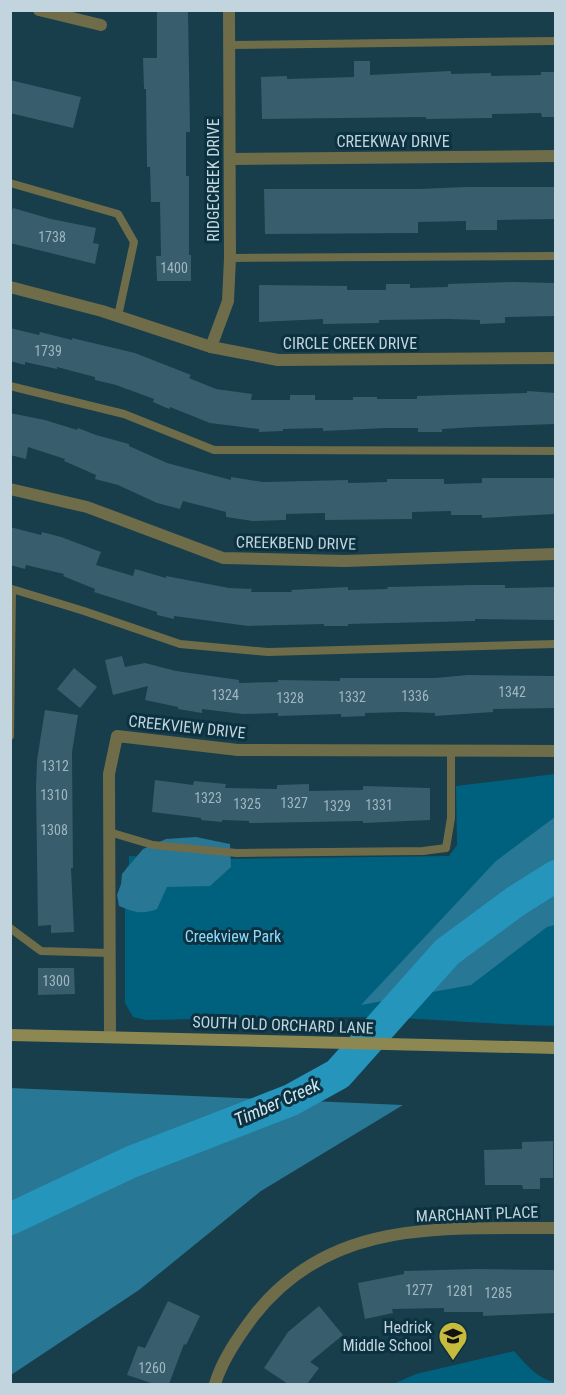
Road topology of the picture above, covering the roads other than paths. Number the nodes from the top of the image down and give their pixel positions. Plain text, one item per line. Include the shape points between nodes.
1 (39, 10) edge
2 (229, 10) edge
3 (101, 25) dead end
4 (555, 41) edge
5 (229, 45) junction
6 (555, 156) edge
7 (230, 159) junction
8 (10, 183) edge
9 (555, 256) edge
10 (230, 258) junction
11 (10, 287) edge
12 (118, 316) junction
13 (211, 347) junction
14 (555, 358) edge
15 (10, 386) edge
16 (555, 450) edge
17 (10, 489) edge
18 (555, 554) edge
19 (11, 589) edge
20 (555, 644) edge
21 (10, 736) edge
22 (555, 751) edge
23 (451, 752) junction
24 (109, 832) junction
25 (10, 928) edge
26 (110, 953) junction
27 (10, 1035) edge
28 (110, 1037) junction
29 (555, 1048) edge
30 (555, 1228) edge
31 (215, 1384) edge

1 - 3 street
2 - 5 street, RIDGECREEK DRIVE
4 - 5 lane
5 - 7 street, RIDGECREEK DRIVE
6 - 7 street, CREEKWAY DRIVE
7 - 10 street, RIDGECREEK DRIVE
8 - 12 lane via 118,214 134,242
9 - 10 lane
10 - 13 street, RIDGECREEK DRIVE via 228,301
11 - 12 street, CIRCLE CREEK DRIVE
12 - 13 street, CIRCLE CREEK DRIVE
13 - 14 street, CIRCLE CREEK DRIVE via 278,360
15 - 16 lane via 124,414 214,450
17 - 18 street, CREEKBEND DRIVE via 87,507 223,558 345,561
19 - 20 lane via 180,644 268,652
19 - 21 lane
22 - 23 street, CREEKVIEW DRIVE
23 - 24 street, CREEKVIEW DRIVE via 238,750 117,736 110,774
23 - 24 lane via 451,818 446,848 237,853 153,845
24 - 26 street, CREEKVIEW DRIVE
25 - 26 lane via 41,951
26 - 28 street, CREEKVIEW DRIVE
27 - 28 street, SOUTH OLD ORCHARD LANE
28 - 29 street, SOUTH OLD ORCHARD LANE
30 - 31 street, MARCHANT PLACE via 429,1229 382,1236 338,1251 295,1275 260,1308 235,1341

